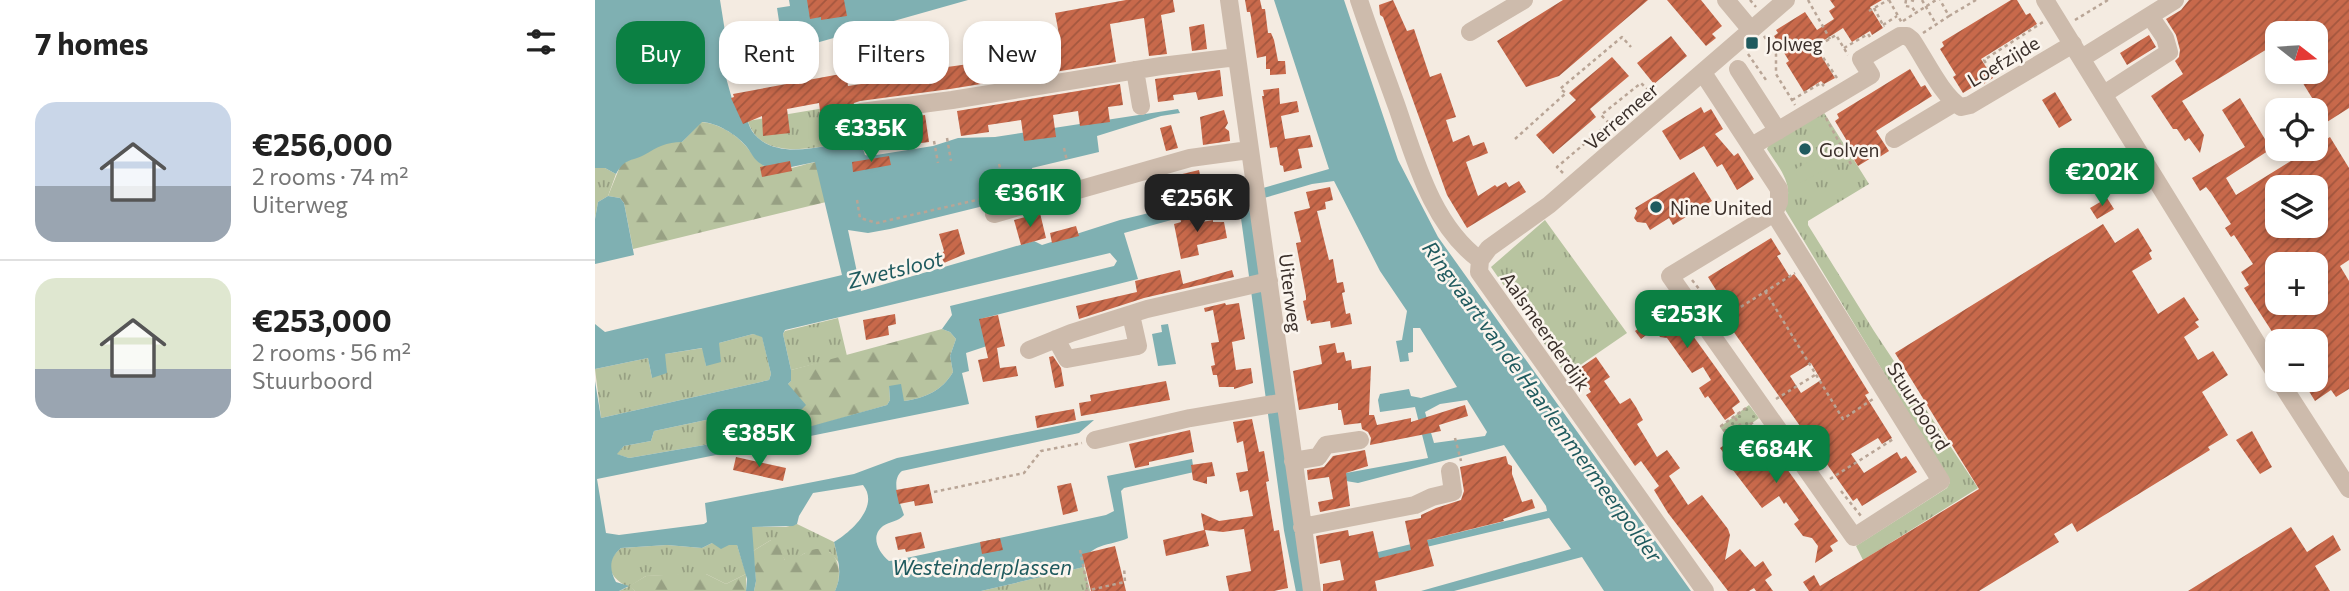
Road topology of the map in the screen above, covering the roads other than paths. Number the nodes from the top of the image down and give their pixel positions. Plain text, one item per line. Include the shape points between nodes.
1 (1229, 0) edge
2 (1359, 0) edge
3 (1524, 0) edge
4 (1726, 0) edge
5 (1786, 0) edge
6 (2175, 0) edge
7 (2054, 14) edge
8 (2150, 16) junction
9 (1470, 32) dead end
10 (1749, 32) junction
11 (2077, 51) junction
12 (1237, 57) junction
13 (1738, 69) dead end
14 (1135, 70) junction
15 (1703, 73) junction
16 (2104, 94) junction
17 (1954, 103) junction
18 (1141, 106) dead end
19 (861, 112) dead end
20 (1777, 131) junction
21 (1894, 139) dead end
22 (1752, 146) junction
23 (1249, 150) junction
24 (1774, 213) junction
25 (995, 214) dead end
26 (1480, 260) junction
27 (1261, 282) junction
28 (1131, 315) junction
29 (1056, 339) junction
30 (1029, 350) dead end
31 (2265, 357) edge
32 (2287, 392) edge
33 (1279, 403) junction
34 (1095, 440) road end
35 (1360, 440) dead end
36 (1293, 461) junction
37 (1456, 466) road end
38 (2349, 489) edge
39 (1302, 527) junction
40 (1312, 591) edge
41 (1705, 591) edge

1 - 12 street, Uiterweg
2 - 26 street, Aalsmeerderdijk via 1428,190 1452,233
3 - 9 street
4 - 10 street
5 - 10 street, Verremeer
6 - 8 street, Loefzijde
7 - 11 street
8 - 11 street, Loefzijde
8 - 16 street via 2169,52
10 - 15 street, Verremeer
11 - 16 street
11 - 17 street, Loefzijde via 1970,105
12 - 14 street
12 - 23 street, Uiterweg
13 - 20 street
14 - 18 street
14 - 19 street
15 - 22 street
15 - 26 street, Verremeer
16 - 31 street
17 - 20 street, Loefzijde via 1904,31 1861,59 1871,75
17 - 21 street, Loefzijde
20 - 22 street
22 - 24 street via 1779,189
23 - 25 street via 1190,158
23 - 27 street, Uiterweg via 1257,194
24 - 24 street, Stuurboord via 1670,276 1762,406 1826,481 1854,537 1941,481
26 - 41 street, Aalsmeerderdijk via 1479,272
27 - 28 street
27 - 33 street, Uiterweg
28 - 29 street
28 - 29 street via 1138,346 1067,359
29 - 30 street
32 - 38 street
33 - 34 street
33 - 36 street, Uiterweg
35 - 36 street via 1326,445 1318,457
36 - 39 street, Uiterweg
37 - 39 street via 1454,492 1415,505
39 - 40 street, Uiterweg

